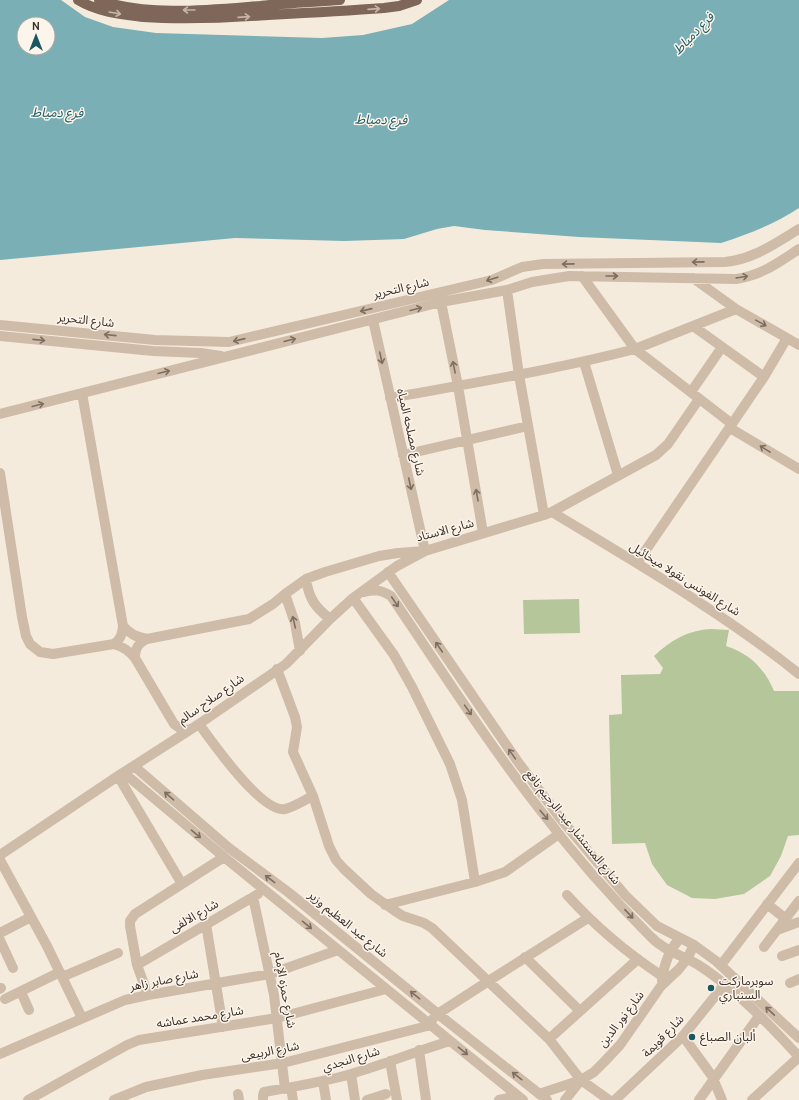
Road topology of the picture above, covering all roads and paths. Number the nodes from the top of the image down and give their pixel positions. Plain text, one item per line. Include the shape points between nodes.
1 (78, 0) edge
2 (98, 0) edge
3 (340, 0) edge
4 (417, 0) edge
5 (261, 11) junction
6 (799, 229) edge
7 (799, 250) edge
8 (549, 264) junction
9 (517, 269) junction
10 (582, 276) junction
11 (693, 278) junction
12 (552, 279) junction
13 (521, 286) junction
14 (507, 290) junction
15 (441, 302) junction
16 (736, 309) junction
17 (373, 320) junction
18 (0, 325) edge
19 (693, 326) junction
20 (0, 336) edge
21 (787, 338) junction
22 (799, 345) edge
23 (722, 347) junction
24 (635, 349) junction
25 (226, 356) junction
26 (584, 362) junction
27 (519, 375) junction
28 (764, 377) junction
29 (458, 386) junction
30 (691, 392) junction
31 (82, 393) junction
32 (390, 398) junction
33 (699, 399) junction
34 (0, 414) edge
35 (528, 426) junction
36 (731, 426) junction
37 (467, 440) junction
38 (403, 455) junction
39 (799, 469) edge
40 (0, 473) edge
41 (618, 475) junction
42 (548, 513) junction
43 (483, 533) junction
44 (425, 551) junction
45 (637, 563) junction
46 (388, 572) junction
47 (306, 579) junction
48 (285, 594) junction
49 (358, 595) junction
50 (330, 619) junction
51 (122, 626) junction
52 (147, 639) junction
53 (114, 644) junction
54 (300, 651) junction
55 (135, 658) junction
56 (277, 669) junction
57 (799, 674) edge
58 (169, 717) junction
59 (199, 724) junction
60 (189, 730) junction
61 (170, 743) junction
62 (134, 766) junction
63 (121, 774) junction
64 (313, 796) junction
65 (560, 834) junction
66 (0, 855) edge
67 (224, 858) junction
68 (0, 860) edge
69 (799, 863) edge
70 (475, 882) junction
71 (182, 884) junction
72 (264, 890) junction
73 (288, 892) junction
74 (567, 895) dead end
75 (253, 896) junction
76 (799, 901) edge
77 (279, 902) junction
78 (303, 904) junction
79 (767, 904) junction
80 (385, 905) junction
81 (294, 914) junction
82 (31, 917) junction
83 (588, 918) junction
84 (786, 919) junction
85 (799, 922) edge
86 (206, 924) junction
87 (777, 930) junction
88 (0, 933) edge
89 (680, 938) junction
90 (0, 940) edge
91 (694, 945) junction
92 (764, 948) dead end
93 (338, 950) junction
94 (799, 950) edge
95 (670, 952) junction
96 (118, 953) dead end
97 (782, 956) dead end
98 (525, 958) junction
99 (638, 959) junction
100 (686, 959) junction
101 (137, 964) junction
102 (721, 965) junction
103 (14, 968) dead end
104 (61, 974) junction
105 (270, 974) junction
106 (662, 976) junction
107 (487, 982) junction
108 (216, 983) junction
109 (724, 985) junction
110 (661, 986) junction
111 (386, 989) junction
112 (21, 992) junction
113 (148, 994) junction
114 (5, 1000) dead end
115 (426, 1005) junction
116 (29, 1010) dead end
117 (580, 1011) junction
118 (418, 1014) junction
119 (438, 1014) junction
120 (759, 1016) junction
121 (82, 1018) junction
122 (278, 1018) junction
123 (430, 1025) junction
124 (223, 1027) junction
125 (683, 1036) junction
126 (798, 1036) edge
127 (549, 1039) junction
128 (450, 1041) junction
129 (419, 1050) junction
130 (0, 1054) edge
131 (799, 1056) edge
132 (390, 1061) junction
133 (283, 1063) junction
134 (351, 1074) junction
135 (581, 1080) junction
136 (714, 1080) junction
137 (323, 1081) junction
138 (288, 1088) junction
139 (386, 1094) dead end
140 (132, 1096) edge
141 (543, 1097) edge
142 (521, 1098) edge
143 (28, 1100) edge
144 (114, 1100) edge
145 (263, 1100) edge
146 (293, 1100) edge
147 (326, 1100) edge
148 (355, 1100) edge
149 (367, 1100) edge
150 (397, 1100) edge
151 (426, 1100) edge
152 (499, 1100) edge
153 (565, 1100) edge
154 (608, 1100) edge
155 (615, 1100) edge
156 (699, 1100) edge
157 (722, 1100) edge
158 (752, 1100) edge

1 -> 5 main road via 111,13 150,17 203,19
5 -> 2 main road via 176,10 111,4
3 - 5 main road
5 -> 4 main road via 384,8
6 -> 8 street, شارع التحرير via 758,253 736,261
11 -> 7 street, شارع التحرير via 753,276
8 - 9 street, شارع التحرير
8 - 12 street via 544,267 544,272
9 - 13 street via 524,275
9 -> 18 street, شارع التحرير via 492,280 229,342 155,340
10 -> 11 street, شارع التحرير
10 - 12 street, شارع التحرير
10 - 24 street
11 - 16 street
12 - 13 street, شارع التحرير
13 - 14 street, شارع التحرير
14 - 15 street, شارع التحرير
14 - 27 street
17 -> 15 street, شارع التحرير
29 -> 15 street
16 - 19 street
16 -> 21 street
25 -> 17 street, شارع التحرير
17 -> 32 street, شارع مصلحه المياه
19 - 23 street
19 - 24 street
20 -> 25 street, شارع التحرير
21 - 22 street
21 - 28 street
23 - 28 street
23 - 30 street
24 - 26 street
24 - 30 street
31 -> 25 street, شارع التحرير
26 - 27 street
26 - 41 street
27 - 29 street
27 - 35 street
28 - 36 street
29 - 32 street
29 - 37 street
30 - 33 street
34 -> 31 street, شارع التحرير
31 - 51 street
32 - 38 street, شارع مصلحه المياه
33 - 36 street
33 - 41 street, شارع الاستاد via 668,444 656,455
35 - 37 street
35 - 42 street
39 -> 36 street
36 - 45 street
37 - 38 street
43 -> 37 street
38 -> 44 street, شارع مصلحه المياه
40 - 53 street via 22,617 30,644 40,652 53,654
41 - 42 street, شارع الاستاد
42 - 43 street, شارع الاستاد
42 - 45 street, شارع الفونس نقولا ميخائيل
43 - 44 street, شارع الاستاد
44 - 46 street, شارع صلاح سالم
44 - 47 street, شارع الاستاد via 379,556
45 - 57 street, شارع الفونس نقولا ميخائيل via 724,618
46 - 49 street, شارع صلاح سالم
89 -> 46 street, شارع المستشار عبد الرحيم نافع via 649,920 560,818 483,713
47 - 48 street, شارع الاستاد
47 - 50 street via 312,602
48 - 52 street, شارع الاستاد via 249,619
54 -> 48 street
49 - 50 street, شارع صلاح سالم
49 -> 65 street, شارع المستشار عبد الرحيم نافع via 372,590 382,590 391,596 509,769
49 - 70 street via 412,686 450,764 462,800
50 - 54 street, شارع صلاح سالم
51 - 52 street via 137,638
51 - 53 street via 120,640
52 - 55 street via 137,646
53 - 55 street via 130,651
54 - 56 street, شارع صلاح سالم
55 - 58 street
56 - 59 street, شارع صلاح سالم
56 - 64 street via 295,717 293,752
58 - 60 street via 174,724
58 - 61 street via 172,734
59 - 60 street, شارع صلاح سالم
59 - 64 street via 226,761 267,803 284,809
60 - 61 street, شارع صلاح سالم
61 - 62 street, شارع صلاح سالم
62 - 63 street, شارع صلاح سالم
73 -> 62 street, شارع عبد العظيم وزير via 229,848
63 - 66 street, شارع صلاح سالم
63 -> 67 street
63 - 71 street
64 - 80 street via 336,860
65 - 70 street via 505,872
65 -> 95 street, شارع المستشار عبد الرحيم نافع via 623,908 657,943
67 - 71 street
67 - 72 street
68 - 82 street
69 - 79 street
70 - 80 street
71 - 101 street via 132,917 130,926
72 - 75 street, شارع الالفى
72 - 77 street
73 - 77 street via 288,898
73 - 78 street, شارع عبد العظيم وزير
74 - 83 street
75 - 86 street, شارع الالفى
75 - 105 street, شارع حمزه الإمام
76 - 84 street
77 - 81 street
78 - 81 street via 296,907
115 -> 78 street, شارع عبد العظيم وزير
79 - 84 street
79 - 102 street
80 - 107 street via 432,928
81 -> 93 street
82 - 88 street
82 - 104 street
83 - 98 street
83 - 99 street
84 - 87 street
85 - 87 street
86 - 101 street, شارع الالفى
86 - 108 street
87 - 92 street
89 - 91 street, شارع المستشار عبد الرحيم نافع
89 - 95 street, شارع نور الدين
90 - 103 street
91 - 100 street, شارع نور الدين
91 - 102 street, شارع المستشار عبد الرحيم نافع
93 - 105 street, شارع صابر زاهر
93 - 111 street
94 - 97 street
95 - 100 street, شارع المستشار عبد الرحيم نافع
95 - 106 street, شارع نور الدين
96 - 104 street
98 - 107 street
98 - 117 street
99 - 106 street
99 - 117 street
100 - 109 street, شارع المستشار عبد الرحيم نافع
100 - 110 street, شارع نور الدين
101 - 113 street
126 -> 102 street, شارع المستشار عبد الرحيم نافع
104 - 112 street
104 - 121 street
105 - 108 street, شارع صابر زاهر
105 - 122 street, شارع حمزه الإمام
106 - 110 street, شارع نور الدين
107 - 119 street
107 - 127 street
108 - 113 street, شارع صابر زاهر
108 - 124 street
109 - 120 street, شارع المستشار عبد الرحيم نافع
109 - 125 street, شارع قويمة
110 - 135 street, شارع نور الدين via 620,1045 594,1072
111 - 118 street
111 - 122 street, شارع محمد عماشه
112 - 114 street
112 - 116 street
113 - 121 street, شارع صابر زاهر via 125,1000
115 - 118 street via 423,1012
115 - 119 street, شارع عبد العظيم وزير
117 - 127 street
118 - 123 street
119 - 123 street
141 -> 119 street, شارع عبد العظيم وزير
120 - 131 street, شارع المستشار عبد الرحيم نافع
120 - 136 street
121 - 130 street, شارع صابر زاهر
122 - 124 street, شارع محمد عماشه
122 - 133 street, شارع حمزه الإمام
123 - 128 street
123 - 133 street, شارع الربيعى
124 - 143 street, شارع محمد عماشه via 140,1040
125 - 136 street
125 - 155 street, شارع قويمة
127 - 135 street
128 - 129 street, شارع النجدي
128 -> 142 street
129 - 132 street, شارع النجدي
129 - 151 street
131 - 158 street
132 - 134 street, شارع النجدي
132 - 150 street
133 - 138 street, شارع حمزه الإمام
133 - 140 street, شارع الربيعى via 202,1075 146,1087
134 - 137 street, شارع النجدي
134 - 148 street
135 - 141 street, شارع نور الدين
135 - 153 street, شارع نور الدين
135 - 154 street
136 - 156 street
136 - 157 street
137 - 138 street, شارع النجدي
137 - 147 street
138 - 145 street, شارع النجدي via 264,1092
138 - 146 street, شارع حمزه الإمام
139 - 149 street
140 - 144 street, شارع الربيعى
142 - 152 street

